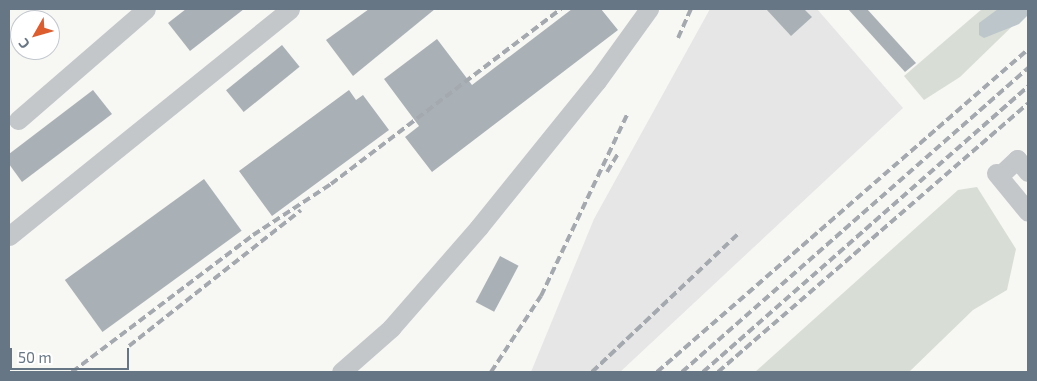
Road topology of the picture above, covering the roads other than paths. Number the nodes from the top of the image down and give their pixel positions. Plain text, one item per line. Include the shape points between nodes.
1 (146, 9) edge
2 (290, 9) edge
3 (649, 9) edge
4 (18, 120) dead end
5 (1028, 172) edge
6 (1028, 212) edge
7 (9, 236) edge
8 (341, 372) edge

1 - 4 lane
2 - 7 lane
3 - 8 lane via 598,81 479,227 391,328
5 - 6 lane via 1017,159 998,174

